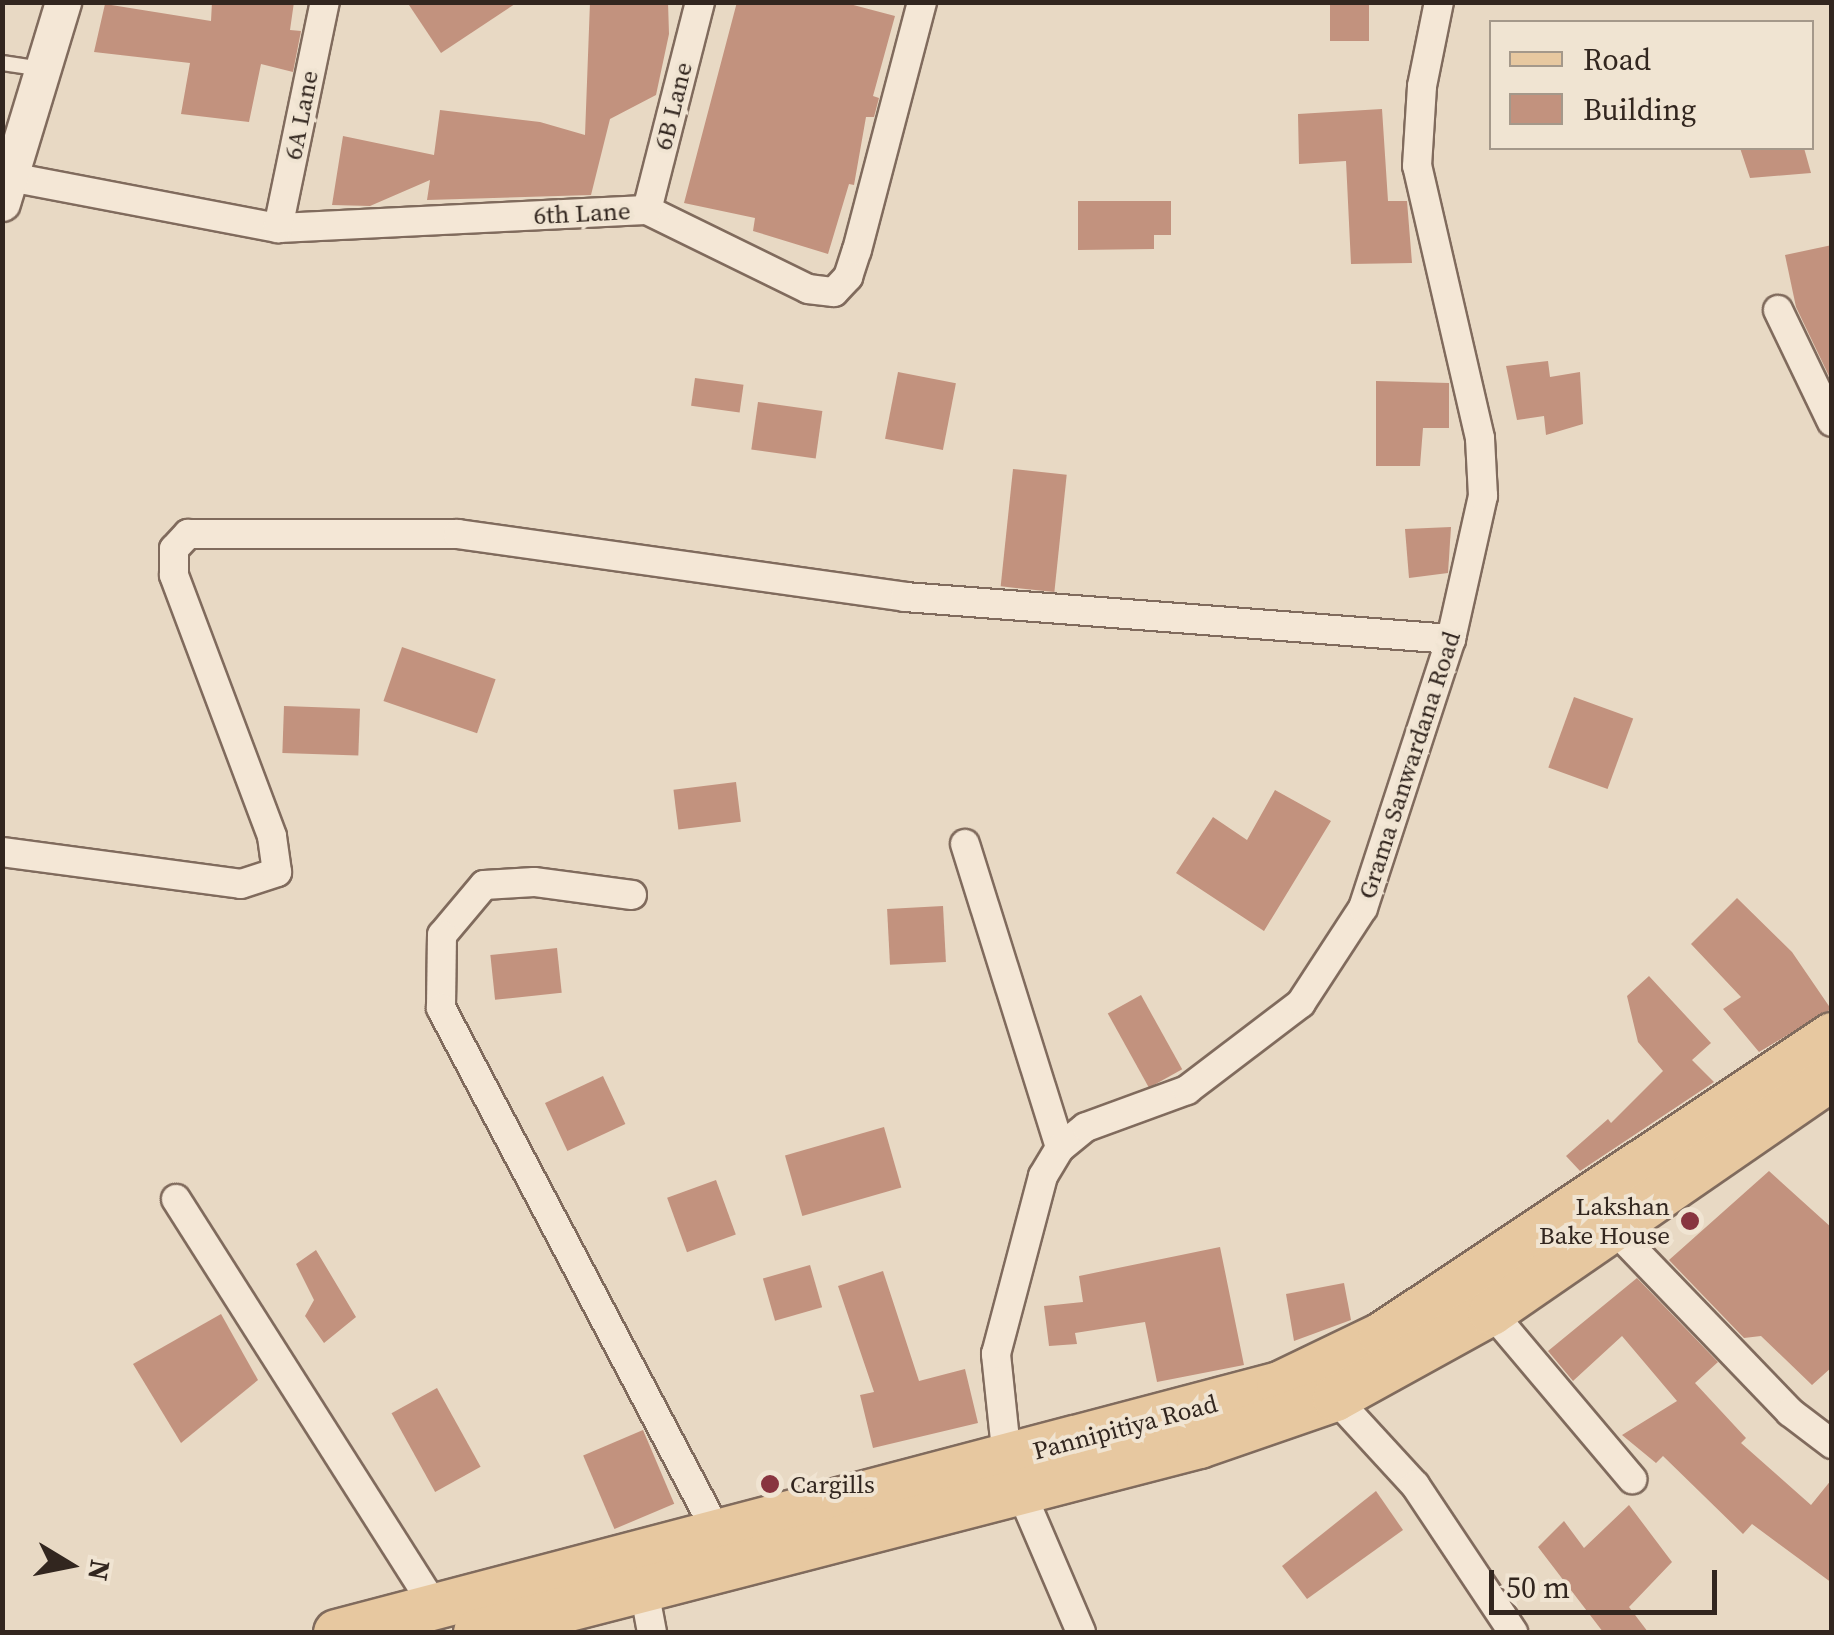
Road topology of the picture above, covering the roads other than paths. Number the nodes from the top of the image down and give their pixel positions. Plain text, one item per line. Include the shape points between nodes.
1 (63, 2) edge
2 (325, 2) edge
3 (700, 2) edge
4 (922, 2) edge
5 (1439, 2) edge
6 (2, 62) edge
7 (43, 69) junction
8 (6, 190) edge
9 (647, 210) junction
10 (278, 228) junction
11 (1778, 310) dead end
12 (1832, 422) edge
13 (1451, 640) junction
14 (965, 844) dead end
15 (2, 852) edge
16 (632, 894) dead end
17 (1832, 1035) edge
18 (1832, 1078) edge
19 (1060, 1148) junction
20 (176, 1199) dead end
21 (1612, 1228) junction
22 (1491, 1312) junction
23 (1336, 1398) junction
24 (1832, 1444) edge
25 (1012, 1473) junction
26 (1632, 1480) dead end
27 (717, 1532) junction
28 (643, 1585) junction
29 (433, 1604) junction
30 (336, 1632) edge
31 (476, 1632) edge
32 (652, 1632) edge
33 (1082, 1632) edge
34 (1513, 1632) edge

1 - 7 street
2 - 10 street, 6A Lane
3 - 9 street, 6B Lane
4 - 9 street, 6th Lane via 857,250 848,278 834,292 808,289
5 - 13 street, Grama Sanwardana Road via 1422,86 1417,166 1480,438 1483,496
6 - 7 lane
7 - 8 street
8 - 10 street, 6th Lane
9 - 10 street, 6th Lane
11 - 12 street
13 - 15 street via 904,597 458,534 188,534 174,549 174,575 272,836 277,872 241,884
13 - 19 street, Grama Sanwardana Road via 1363,908 1301,1002 1188,1090 1086,1127
14 - 19 street
16 - 27 street via 534,882 484,886 442,934 441,1008
17 - 25 main road, Pannipitiya Road via 1381,1335 1279,1384
18 - 21 main road, Pannipitiya Road
19 - 25 street via 1044,1176 996,1354
20 - 29 street
21 - 22 main road, Pannipitiya Road
21 - 24 street via 1790,1412
22 - 23 main road, Pannipitiya Road
22 - 26 street
23 - 25 main road, Pannipitiya Road via 1199,1445
23 - 34 street via 1416,1485
25 - 27 main road, Pannipitiya Road
25 - 28 main road, Pannipitiya Road
25 - 33 street
27 - 29 main road, Pannipitiya Road
28 - 31 main road, Pannipitiya Road
28 - 32 street
29 - 30 main road, Pannipitiya Road

